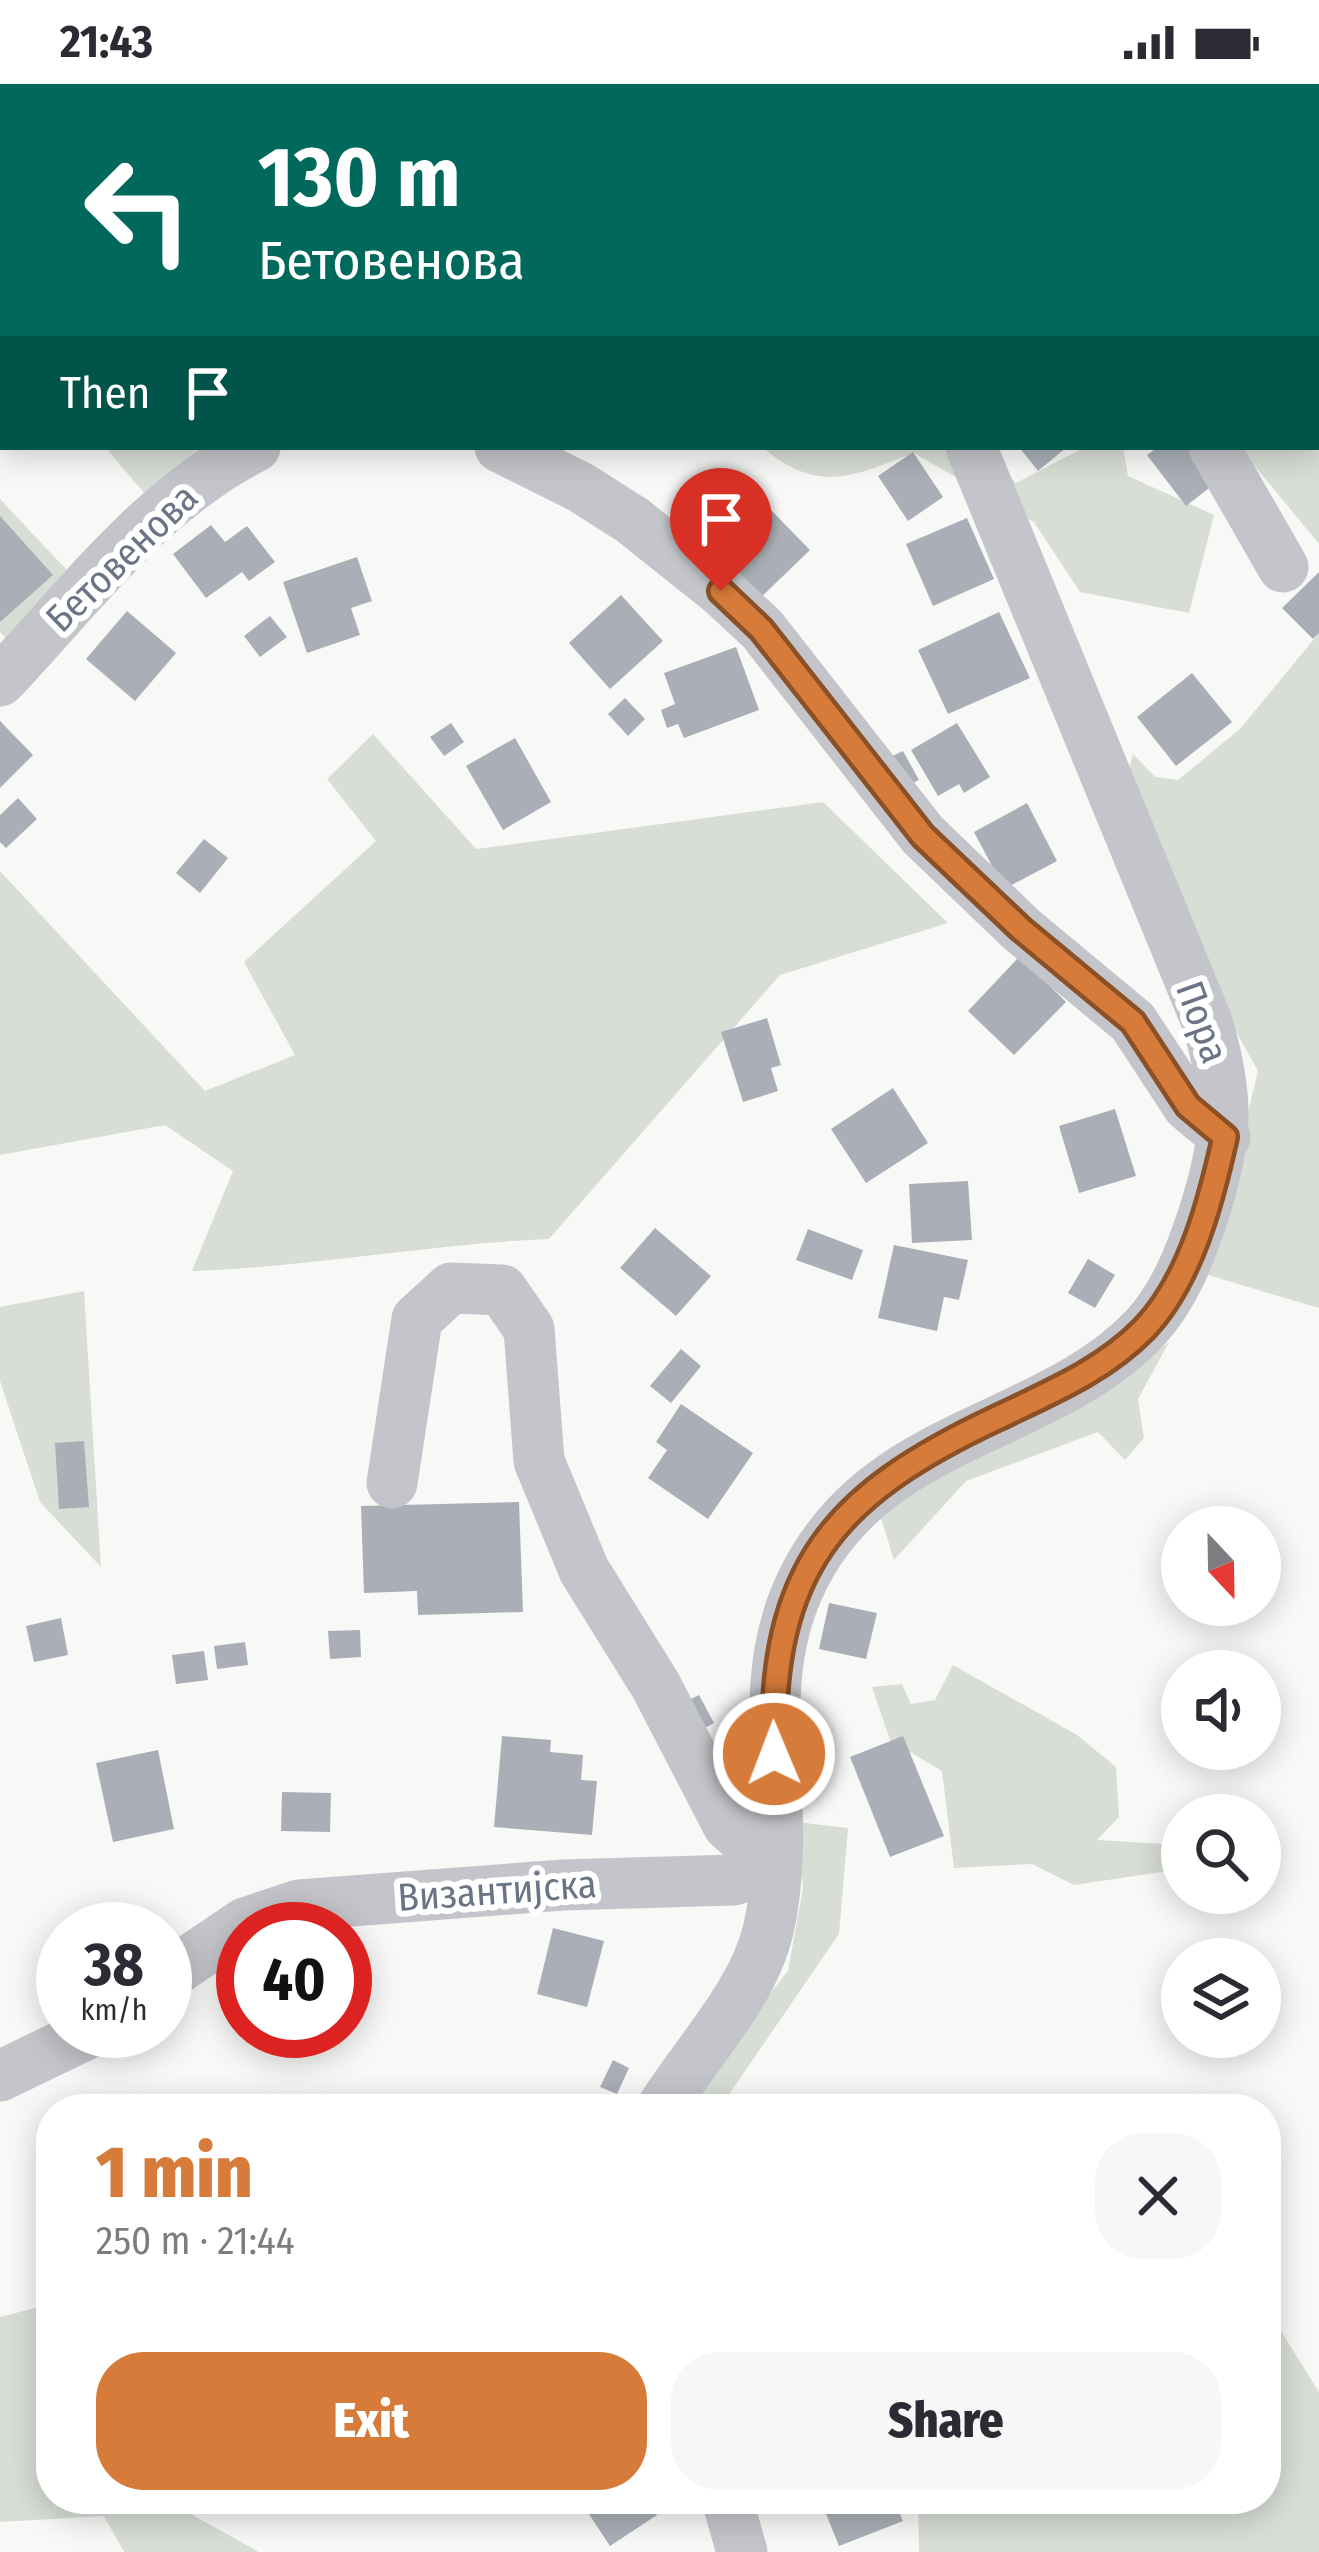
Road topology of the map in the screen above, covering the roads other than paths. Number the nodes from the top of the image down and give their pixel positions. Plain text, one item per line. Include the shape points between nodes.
1 (250, 450) edge
2 (506, 450) edge
3 (972, 450) edge
4 (1216, 450) edge
5 (1283, 568) dead end
6 (0, 681) edge
7 (1225, 1137) junction
8 (392, 1483) dead end
9 (773, 1865) junction
10 (192, 1959) edge
11 (37, 2058) edge
12 (0, 2076) edge
13 (671, 2094) edge
14 (731, 2514) edge
15 (742, 2552) edge

1 - 6 street, Бетовенова via 151,520
2 - 7 street via 580,487 761,629 923,836 1133,1022 1188,1106
3 - 7 street, Пора via 1207,1022 1224,1085
4 - 5 street
7 - 9 street, Пора via 1188,1255 1148,1325 1082,1376 898,1470 850,1512 808,1568 782,1625 774,1670
8 - 9 street via 417,1319 451,1288 502,1289 529,1330 539,1461 584,1570 728,1825
9 - 10 street, Византијска via 734,1880 299,1905 244,1923
9 - 13 street, Пора via 757,1961
11 - 12 street
14 - 15 street

